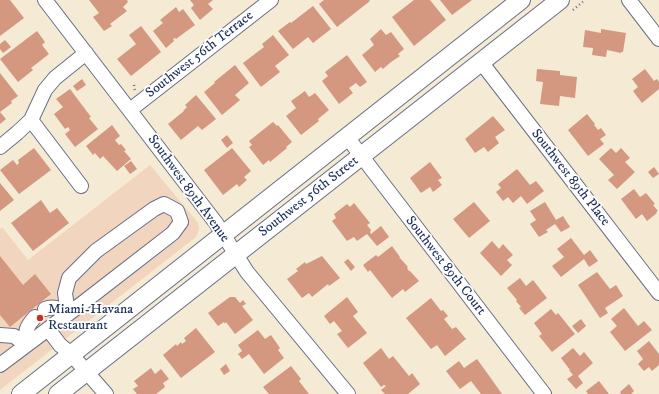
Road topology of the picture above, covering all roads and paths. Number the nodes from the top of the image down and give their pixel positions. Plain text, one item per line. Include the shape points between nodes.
1 (45, 0) edge
2 (271, 0) edge
3 (521, 0) edge
4 (560, 0) edge
5 (629, 0) edge
6 (659, 39) edge
7 (86, 53) junction
8 (481, 62) junction
9 (130, 110) junction
10 (31, 120) junction
11 (347, 137) junction
12 (0, 147) edge
13 (361, 156) junction
14 (81, 186) dead end
15 (224, 234) junction
16 (236, 255) junction
17 (659, 293) edge
18 (68, 314) junction
19 (48, 329) junction
20 (0, 335) edge
21 (26, 345) junction
22 (72, 354) junction
23 (0, 365) edge
24 (87, 371) junction
25 (21, 394) edge
26 (58, 394) edge
27 (106, 394) edge
28 (348, 394) edge
29 (544, 394) edge

1 - 7 street, Southwest 89th Avenue
2 - 9 street, Southwest 56th Terrace
3 - 11 main road, Southwest 56th Street
4 - 8 main road, Southwest 56th Street
5 - 6 street
7 - 9 street, Southwest 89th Avenue
7 - 10 street via 59,73 45,90
8 - 13 main road, Southwest 56th Street
8 - 17 street, Southwest 89th Place
9 - 15 street, Southwest 89th Avenue
10 - 12 street
10 - 14 street
11 - 13 street, Southwest 89th Court
11 - 15 main road, Southwest 56th Street
13 - 16 main road, Southwest 56th Street
13 - 29 street, Southwest 89th Court
15 - 16 street, Southwest 89th Avenue
15 - 22 main road, Southwest 56th Street
16 - 24 main road, Southwest 56th Street
16 - 28 street, Southwest 89th Avenue via 247,272
18 - 18 street via 173,233 181,222 177,211 164,204 154,208 96,251 69,278 64,293
18 - 19 street
18 - 21 street via 50,306 40,313 27,325
19 - 21 street
19 - 22 street via 60,345
20 - 21 street via 14,336
21 - 23 street
22 - 24 street
22 - 25 main road, Southwest 56th Street
24 - 26 main road, Southwest 56th Street
24 - 27 street

